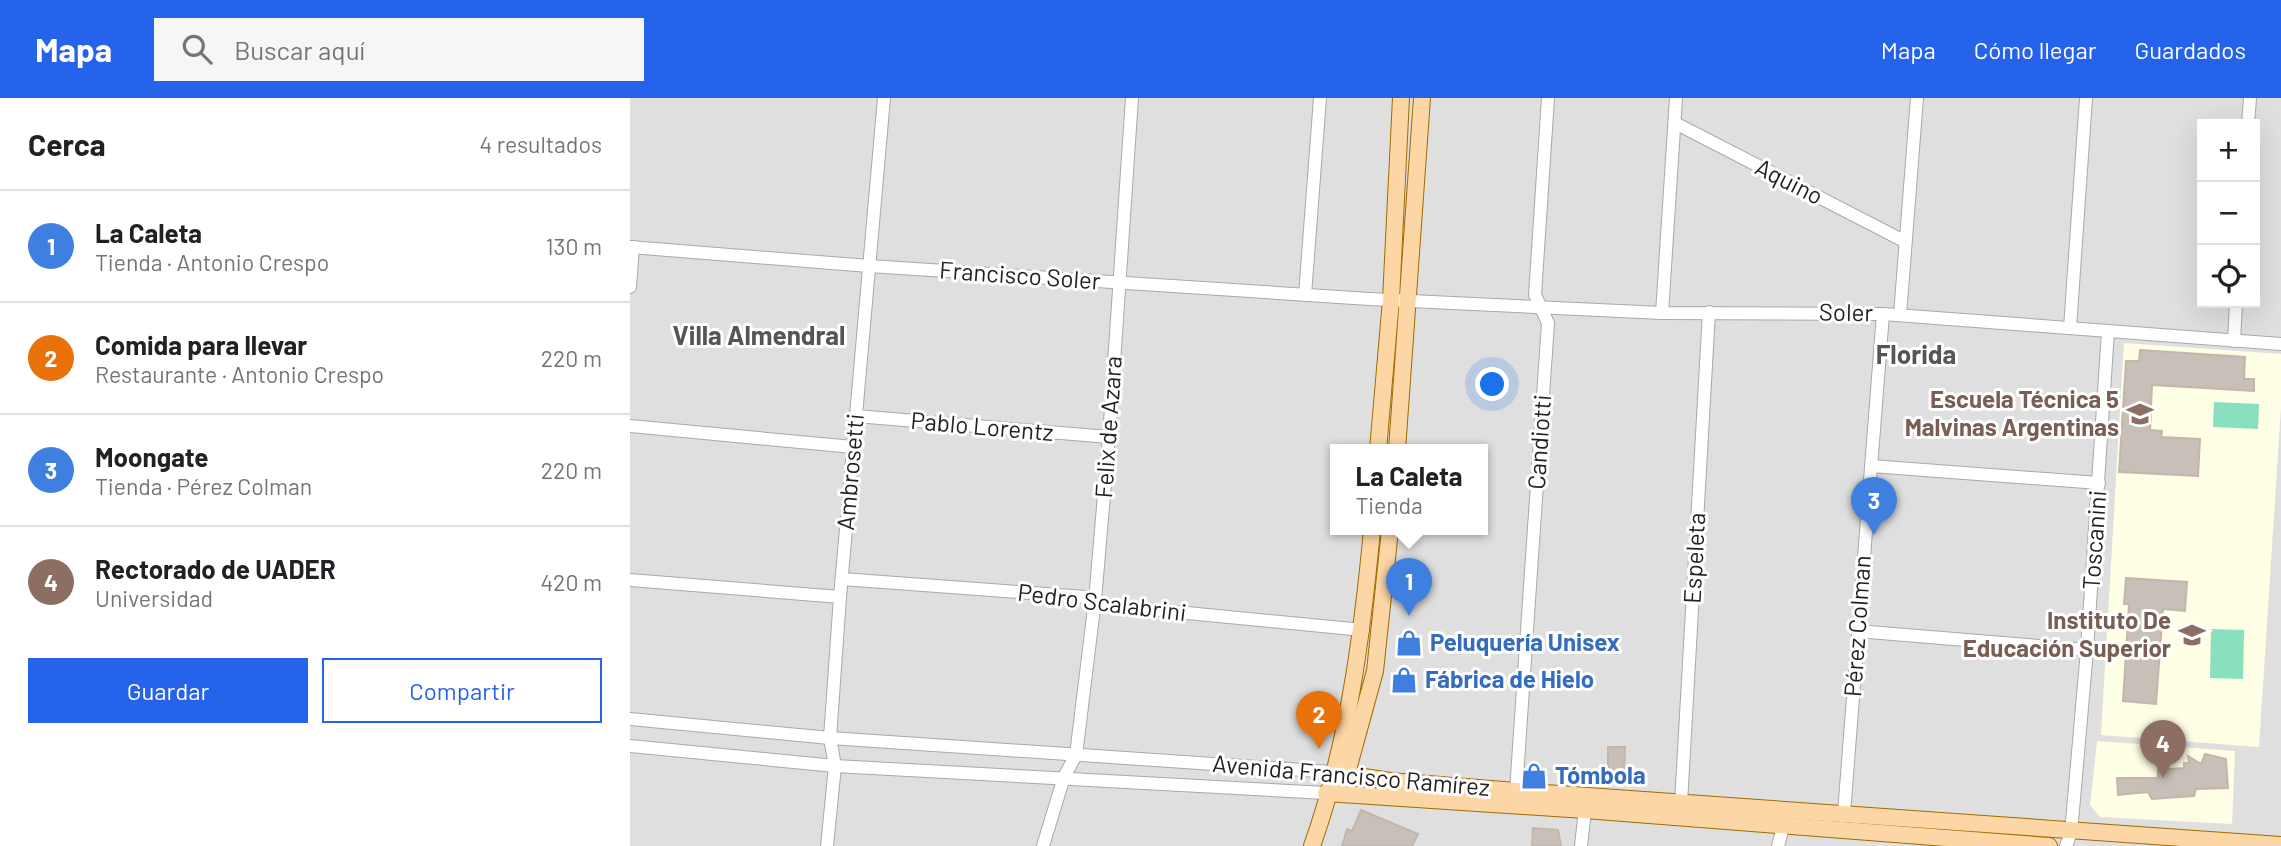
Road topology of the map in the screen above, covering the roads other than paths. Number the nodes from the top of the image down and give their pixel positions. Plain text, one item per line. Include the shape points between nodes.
1 (884, 98) edge
2 (1132, 98) edge
3 (1320, 98) edge
4 (1401, 98) edge
5 (1422, 98) edge
6 (1548, 98) edge
7 (1676, 98) edge
8 (1917, 98) edge
9 (2086, 98) edge
10 (2250, 98) edge
11 (2248, 119) edge
12 (1675, 123) junction
13 (1904, 241) junction
14 (632, 247) edge
15 (869, 267) junction
16 (1120, 283) junction
17 (630, 287) edge
18 (1305, 295) junction
19 (1391, 300) junction
20 (1410, 301) junction
21 (1540, 307) junction
22 (2236, 308) edge
23 (1709, 312) junction
24 (1662, 313) junction
25 (1883, 314) junction
26 (1900, 315) junction
27 (2070, 328) junction
28 (2108, 331) junction
29 (2234, 341) junction
30 (2281, 344) edge
31 (856, 416) junction
32 (630, 426) edge
33 (1109, 438) junction
34 (1379, 444) edge
35 (1398, 444) edge
36 (853, 447) junction
37 (1871, 466) junction
38 (2099, 483) junction
39 (1372, 535) edge
40 (1389, 535) edge
41 (842, 579) junction
42 (630, 580) edge
43 (841, 597) junction
44 (1095, 600) junction
45 (1363, 630) junction
46 (1857, 632) junction
47 (2087, 650) junction
48 (630, 719) edge
49 (830, 738) junction
50 (630, 746) edge
51 (1076, 755) junction
52 (835, 766) junction
53 (1339, 773) junction
54 (1064, 776) junction
55 (1516, 791) junction
56 (1334, 793) junction
57 (1681, 803) junction
58 (1585, 810) junction
59 (1844, 813) junction
60 (1786, 817) junction
61 (2069, 839) edge
62 (1912, 842) edge
63 (2281, 845) edge
64 (827, 846) edge
65 (1044, 846) edge
66 (1312, 846) edge
67 (1581, 846) edge
68 (1778, 846) edge
69 (2049, 846) edge

1 - 15 street, Ambrosetti
2 - 16 street, Felix de Azara
3 - 18 street
4 - 19 main road
5 - 20 main road
6 - 21 street, Candiotti via 1535,295
7 - 12 street
8 - 13 street
9 - 27 street
10 - 11 street
12 - 13 street, Aquino
12 - 24 street
13 - 26 street
14 - 15 street, Francisco Soler
14 - 17 street
15 - 16 street, Francisco Soler
15 - 31 street, Ambrosetti
16 - 18 street, Francisco Soler
16 - 33 street, Felix de Azara
18 - 19 street, Francisco Soler
19 - 20 street, Francisco Soler
19 - 34 main road
20 - 21 street, Soler
20 - 35 main road
21 - 24 street, Soler
21 - 55 street, Candiotti via 1548,323
22 - 29 street
23 - 24 street, Soler
23 - 25 street, Soler
23 - 57 street, Espeleta
25 - 26 street, Soler
25 - 37 street, Pérez Colman
26 - 27 street, Soler
27 - 28 street, Soler
28 - 29 street, Soler
28 - 38 street, Toscanini
29 - 30 street, Soler
31 - 33 street, Pablo Lorentz
31 - 36 street, Ambrosetti
32 - 36 street
33 - 44 street, Felix de Azara
36 - 41 street, Ambrosetti
37 - 38 street
37 - 46 street, Pérez Colman
38 - 47 street, Toscanini
39 - 45 main road
40 - 53 main road via 1375,671
41 - 43 street, Ambrosetti
41 - 44 street, Pedro Scalabrini
42 - 43 street
43 - 49 street, Ambrosetti
44 - 45 street, Pedro Scalabrini via 1105,605
44 - 51 street, Felix de Azara
45 - 53 main road
46 - 47 street
46 - 59 street, Pérez Colman
47 - 61 street, Toscanini
48 - 49 street, Avenida Francisco Ramírez
49 - 51 street, Avenida Francisco Ramírez
49 - 52 street, Ambrosetti
50 - 52 street, Avenida Francisco Ramírez
51 - 53 street, Avenida Francisco Ramírez
51 - 54 street
52 - 54 street, Avenida Francisco Ramírez
52 - 64 street, Ambrosetti
53 - 55 main road, Avenida Francisco Ramírez
53 - 56 main road
54 - 56 street, Avenida Francisco Ramírez
54 - 65 street
55 - 57 main road, Avenida Francisco Ramírez
56 - 58 main road, Avenida Francisco Ramírez
56 - 66 main road
57 - 60 main road, Avenida Francisco Ramírez
58 - 60 main road, Avenida Francisco Ramírez
58 - 67 street
59 - 60 main road, Avenida Francisco Ramírez
59 - 61 main road, Avenida Francisco Ramírez
60 - 62 main road, Avenida Francisco Ramírez
60 - 68 street
61 - 63 main road, Avenida Francisco Ramírez
62 - 69 main road, Avenida Francisco Ramírez

